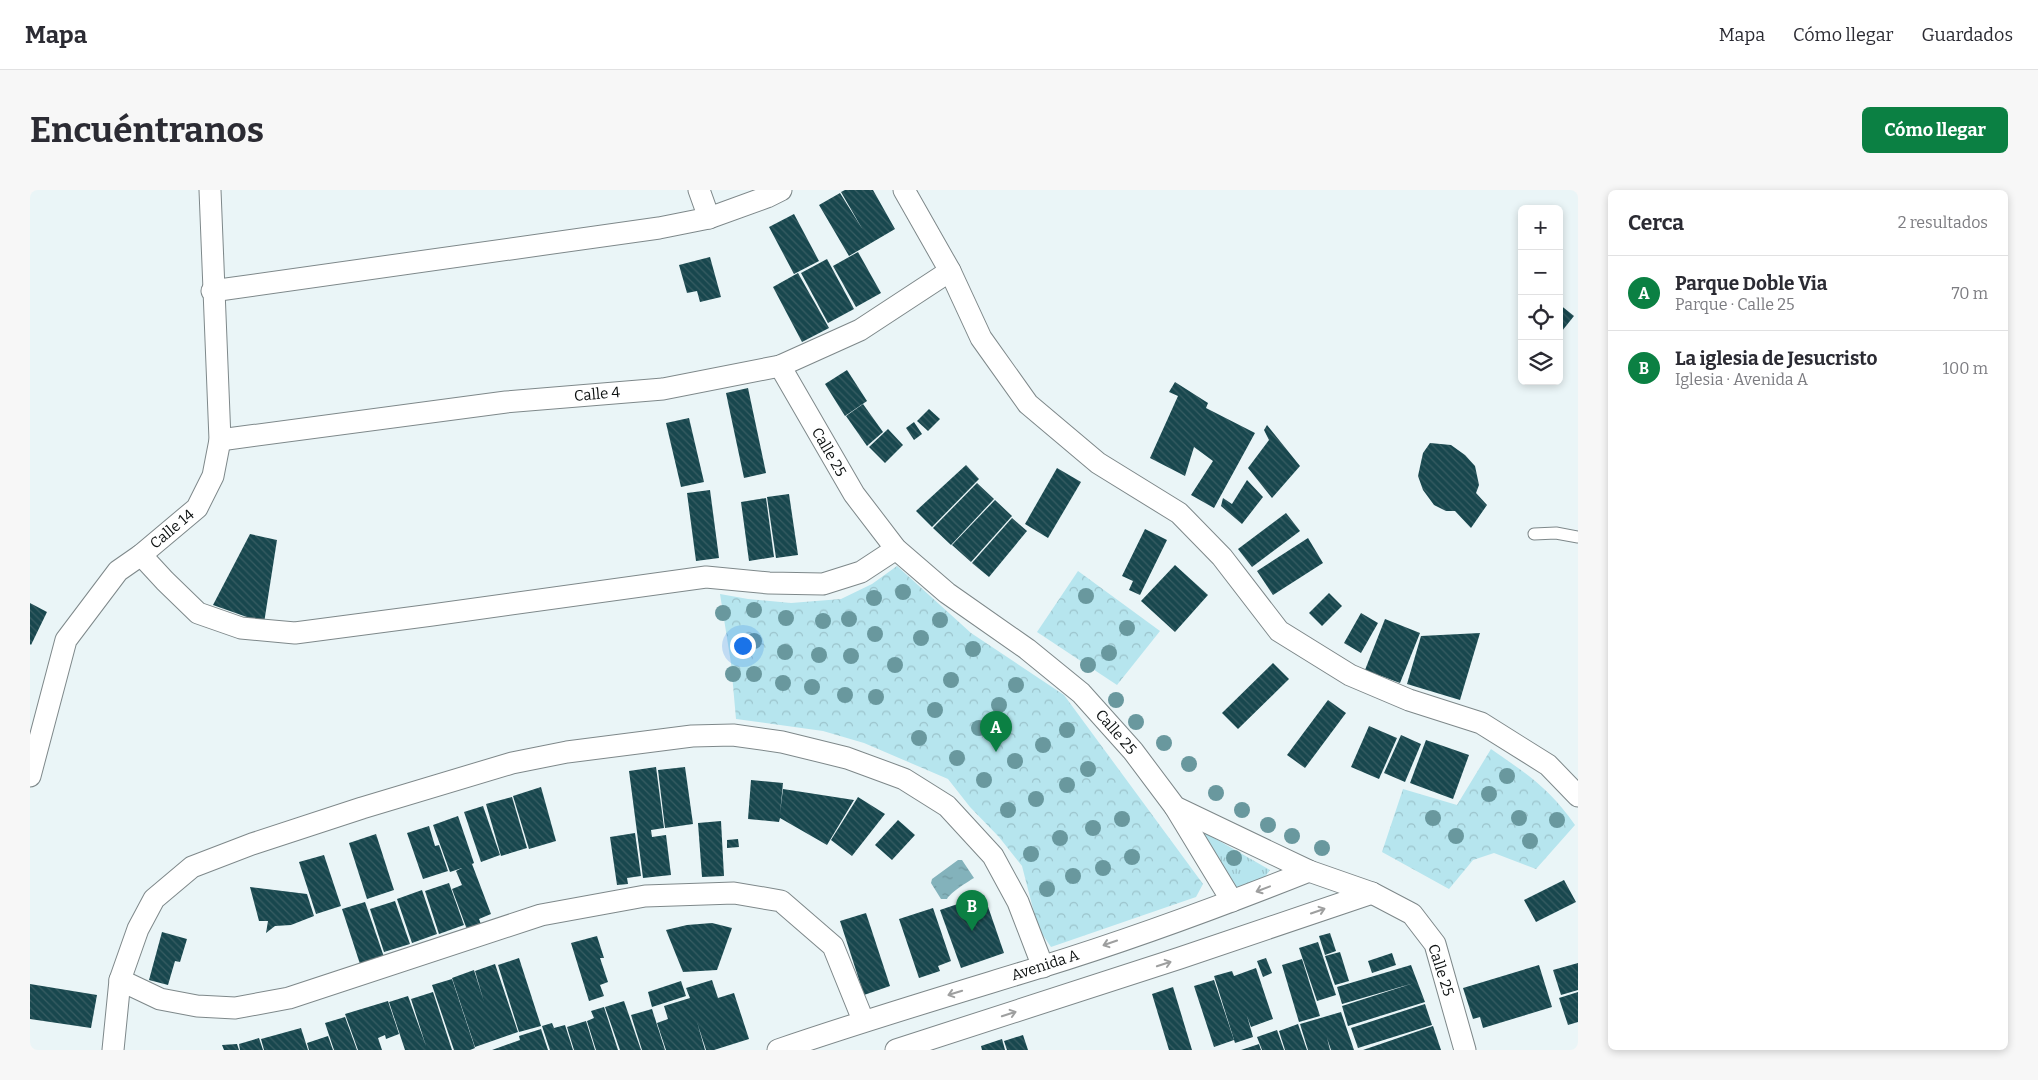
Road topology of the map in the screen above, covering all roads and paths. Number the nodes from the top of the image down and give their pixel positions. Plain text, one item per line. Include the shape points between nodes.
1 (210, 190) edge
2 (699, 190) edge
3 (781, 190) edge
4 (904, 190) edge
5 (709, 218) junction
6 (950, 271) junction
7 (212, 291) junction
8 (780, 366) junction
9 (220, 440) junction
10 (1534, 534) dead end
11 (1578, 537) edge
12 (896, 549) junction
13 (141, 555) junction
14 (30, 776) edge
15 (1578, 796) edge
16 (1175, 807) junction
17 (1308, 871) junction
18 (1372, 893) junction
19 (1232, 901) junction
20 (1043, 966) junction
21 (120, 980) junction
22 (863, 1020) junction
23 (113, 1050) edge
24 (778, 1050) edge
25 (896, 1050) edge
26 (1465, 1050) edge

1 - 7 street, Calle 14
2 - 5 street
3 - 5 street
4 - 6 street
5 - 7 street via 659,228
6 - 8 street, Calle 4 via 860,330
6 - 15 street via 982,338 1028,404 1098,463 1180,513 1222,557 1279,631 1350,675 1409,700 1481,723 1548,764
7 - 9 street, Calle 14
8 - 9 street, Calle 4 via 663,389 506,402
8 - 12 street, Calle 25 via 854,494
9 - 13 street, Calle 14 via 213,476 198,508
10 - 11 lane
12 - 13 street via 861,572 823,584 768,584 706,576 296,633 241,628 198,612
12 - 16 street, Calle 25 via 947,593 1028,649 1081,693 1133,752
13 - 14 street, Calle 14 via 118,571 66,640
16 - 17 street, Calle 25
16 - 19 street
17 - 18 street, Calle 25
17 -> 19 street, Avenida A
25 -> 18 street
18 - 26 street, Calle 25 via 1412,914 1435,944
19 -> 20 street, Avenida A
20 - 21 street via 1018,902 993,856 947,806 904,779 847,758 782,742 733,735 624,744 512,763 362,808 192,866 154,898 138,929
20 -> 22 street, Avenida A
21 - 22 street via 160,999 197,1006 235,1008 289,998 542,915 645,896 734,893 781,901 833,946
21 - 23 street
22 - 24 street, Avenida A

